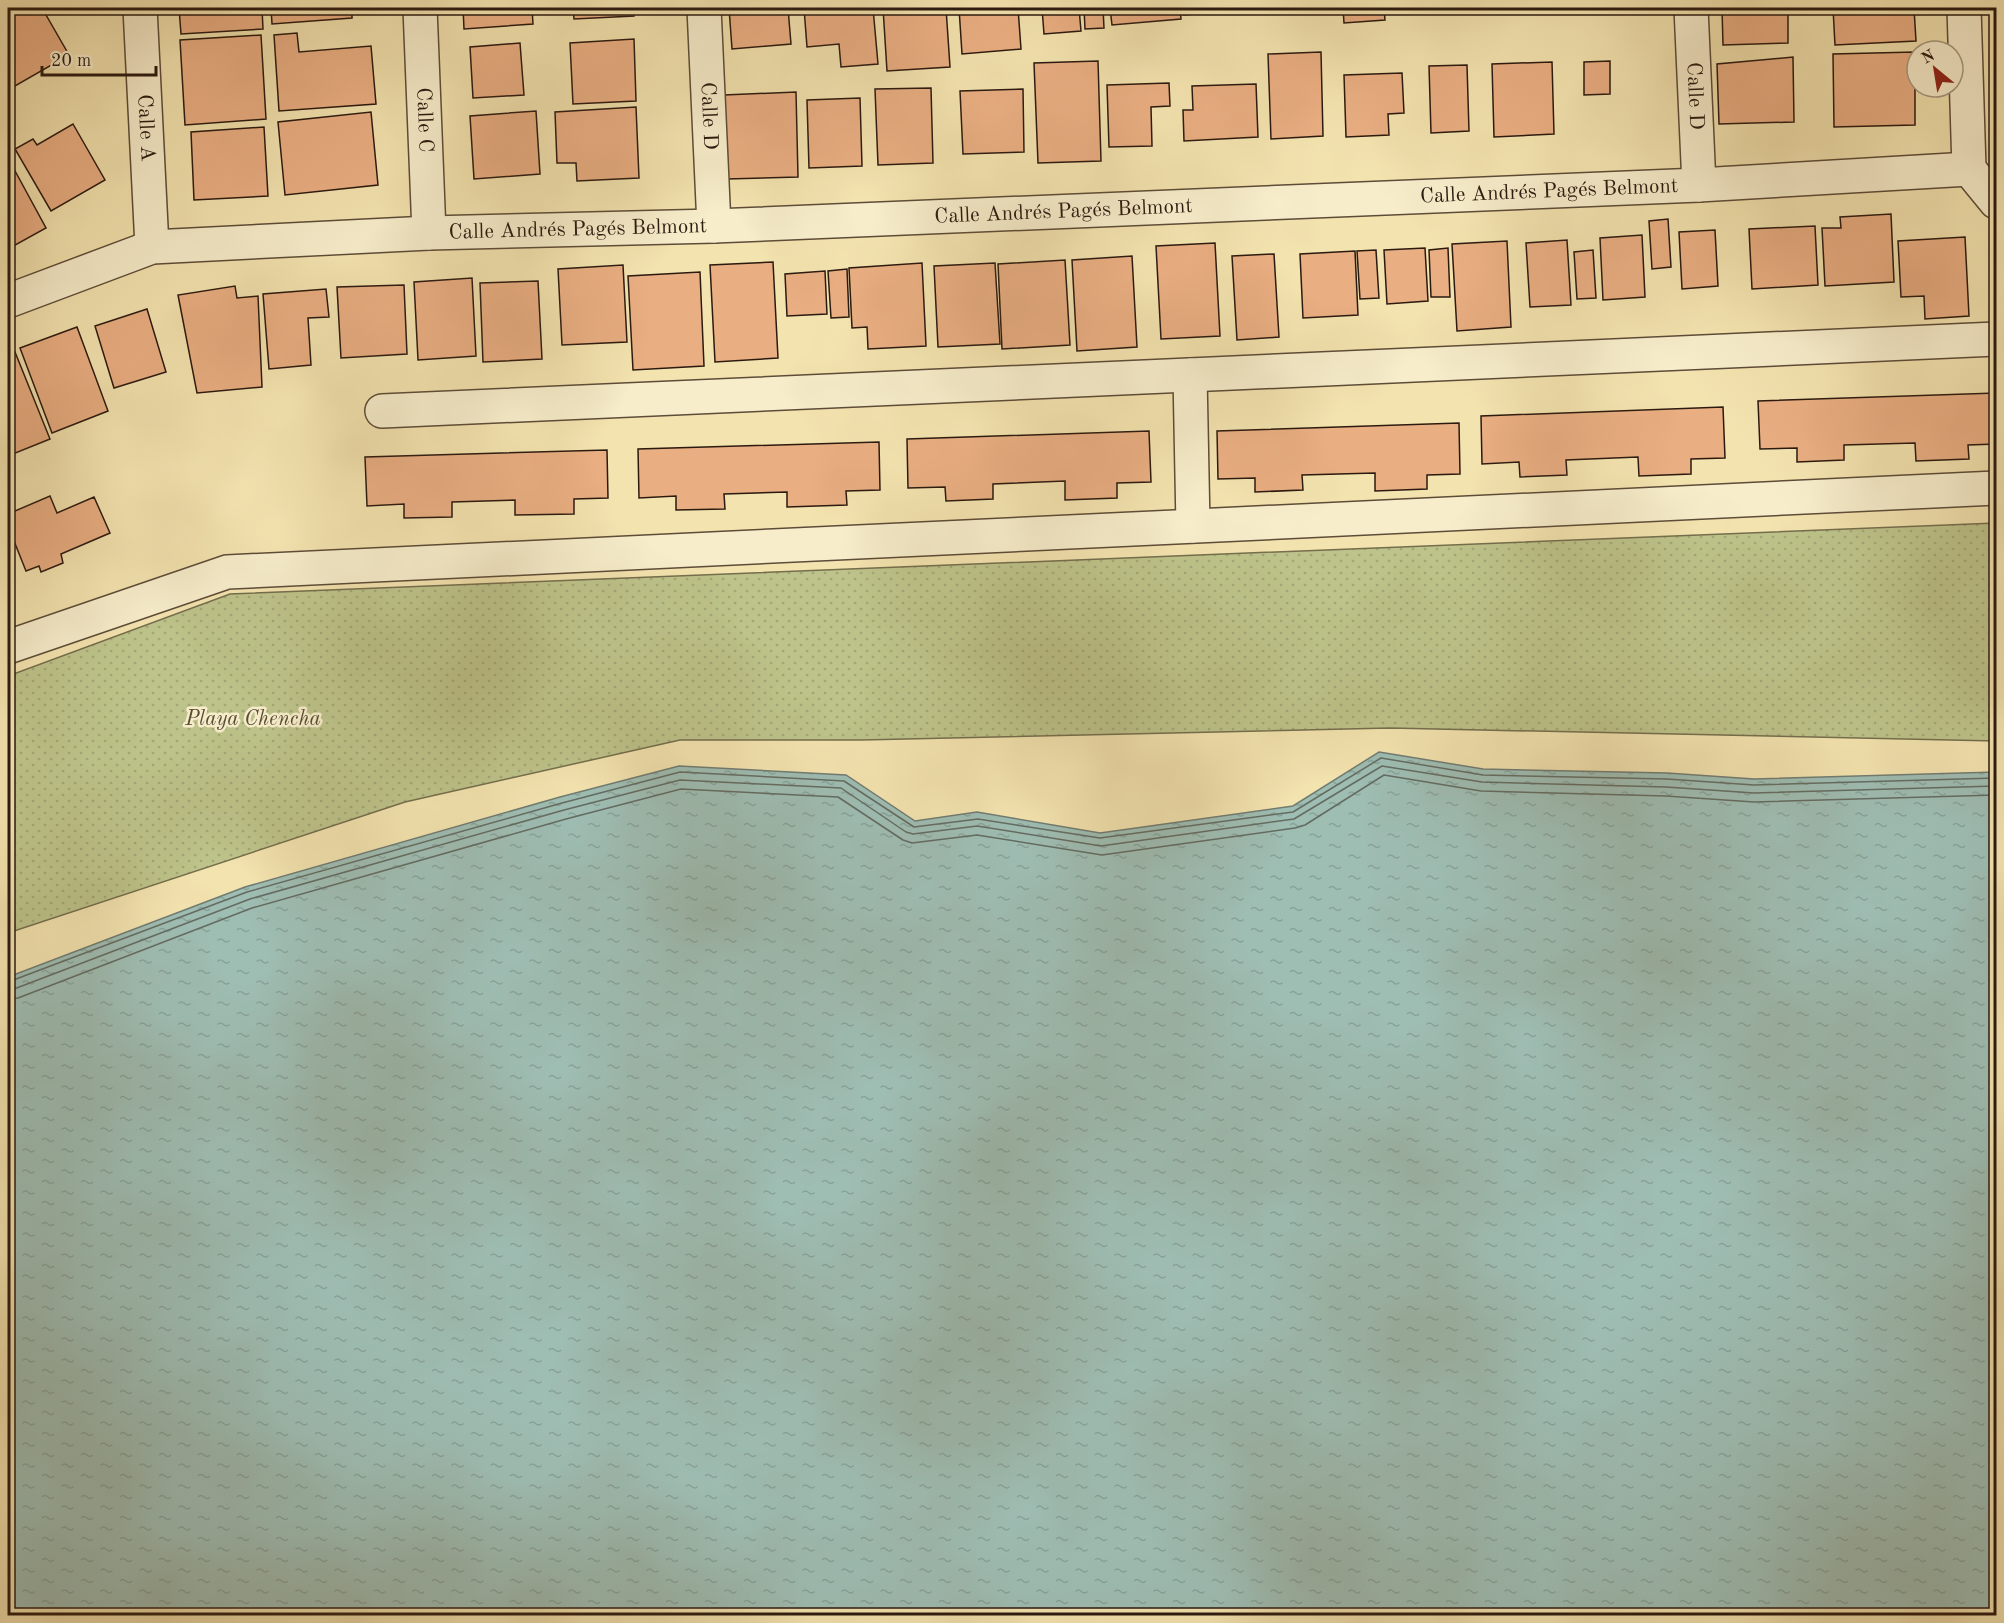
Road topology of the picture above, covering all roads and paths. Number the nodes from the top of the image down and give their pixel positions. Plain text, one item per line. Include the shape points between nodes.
1 (140, 8) edge
2 (420, 8) edge
3 (704, 8) edge
4 (1691, 8) edge
5 (1964, 8) edge
6 (1969, 169) junction
7 (1699, 184) junction
8 (1996, 202) edge
9 (714, 226) junction
10 (429, 233) junction
11 (152, 248) junction
12 (8, 301) edge
13 (1996, 339) edge
14 (1190, 375) junction
15 (382, 411) dead end
16 (1996, 488) edge
17 (1193, 526) junction
18 (8, 644) edge

1 - 11 street, Calle A
2 - 10 street, Calle C
3 - 9 street, Calle D
4 - 7 street, Calle D
5 - 6 street
6 - 7 street, Calle Andrés Pagés Belmont
6 - 8 street
7 - 9 street, Calle Andrés Pagés Belmont
9 - 10 street, Calle Andrés Pagés Belmont
10 - 11 street, Calle Andrés Pagés Belmont
11 - 12 street, Calle Andrés Pagés Belmont
13 - 14 street
14 - 15 street
14 - 17 street
16 - 17 street
17 - 18 street via 227,572

